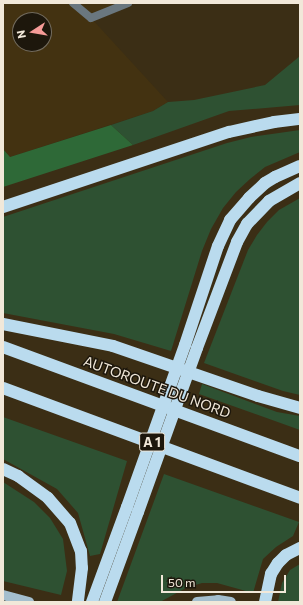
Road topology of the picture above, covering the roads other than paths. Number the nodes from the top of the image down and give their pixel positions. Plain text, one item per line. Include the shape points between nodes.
1 (73, 3) edge
2 (128, 3) edge
3 (300, 119) edge
4 (300, 166) edge
5 (300, 183) edge
6 (3, 207) edge
7 (3, 324) edge
8 (3, 347) edge
9 (3, 388) edge
10 (300, 408) edge
11 (300, 456) edge
12 (3, 469) edge
13 (300, 498) edge
14 (132, 510) junction
15 (300, 548) edge
16 (3, 595) edge
17 (94, 596) edge
18 (106, 599) edge
19 (30, 602) edge
20 (78, 602) edge
21 (197, 602) edge
22 (231, 602) edge
23 (265, 602) edge

1 - 2 street via 91,18
3 - 6 highway via 229,132
4 - 14 highway, bridge via 265,183 230,220 218,246
5 - 14 highway, bridge via 269,201 247,224 237,242
7 - 10 highway via 113,346
8 - 11 highway, AUTOROUTE DU NORD
9 - 13 highway, A 1
12 - 20 highway via 18,476 48,498 70,522 81,551
14 - 17 highway
14 - 18 highway
15 - 23 highway via 286,555 278,563 271,574
16 - 19 main road
21 - 22 main road

